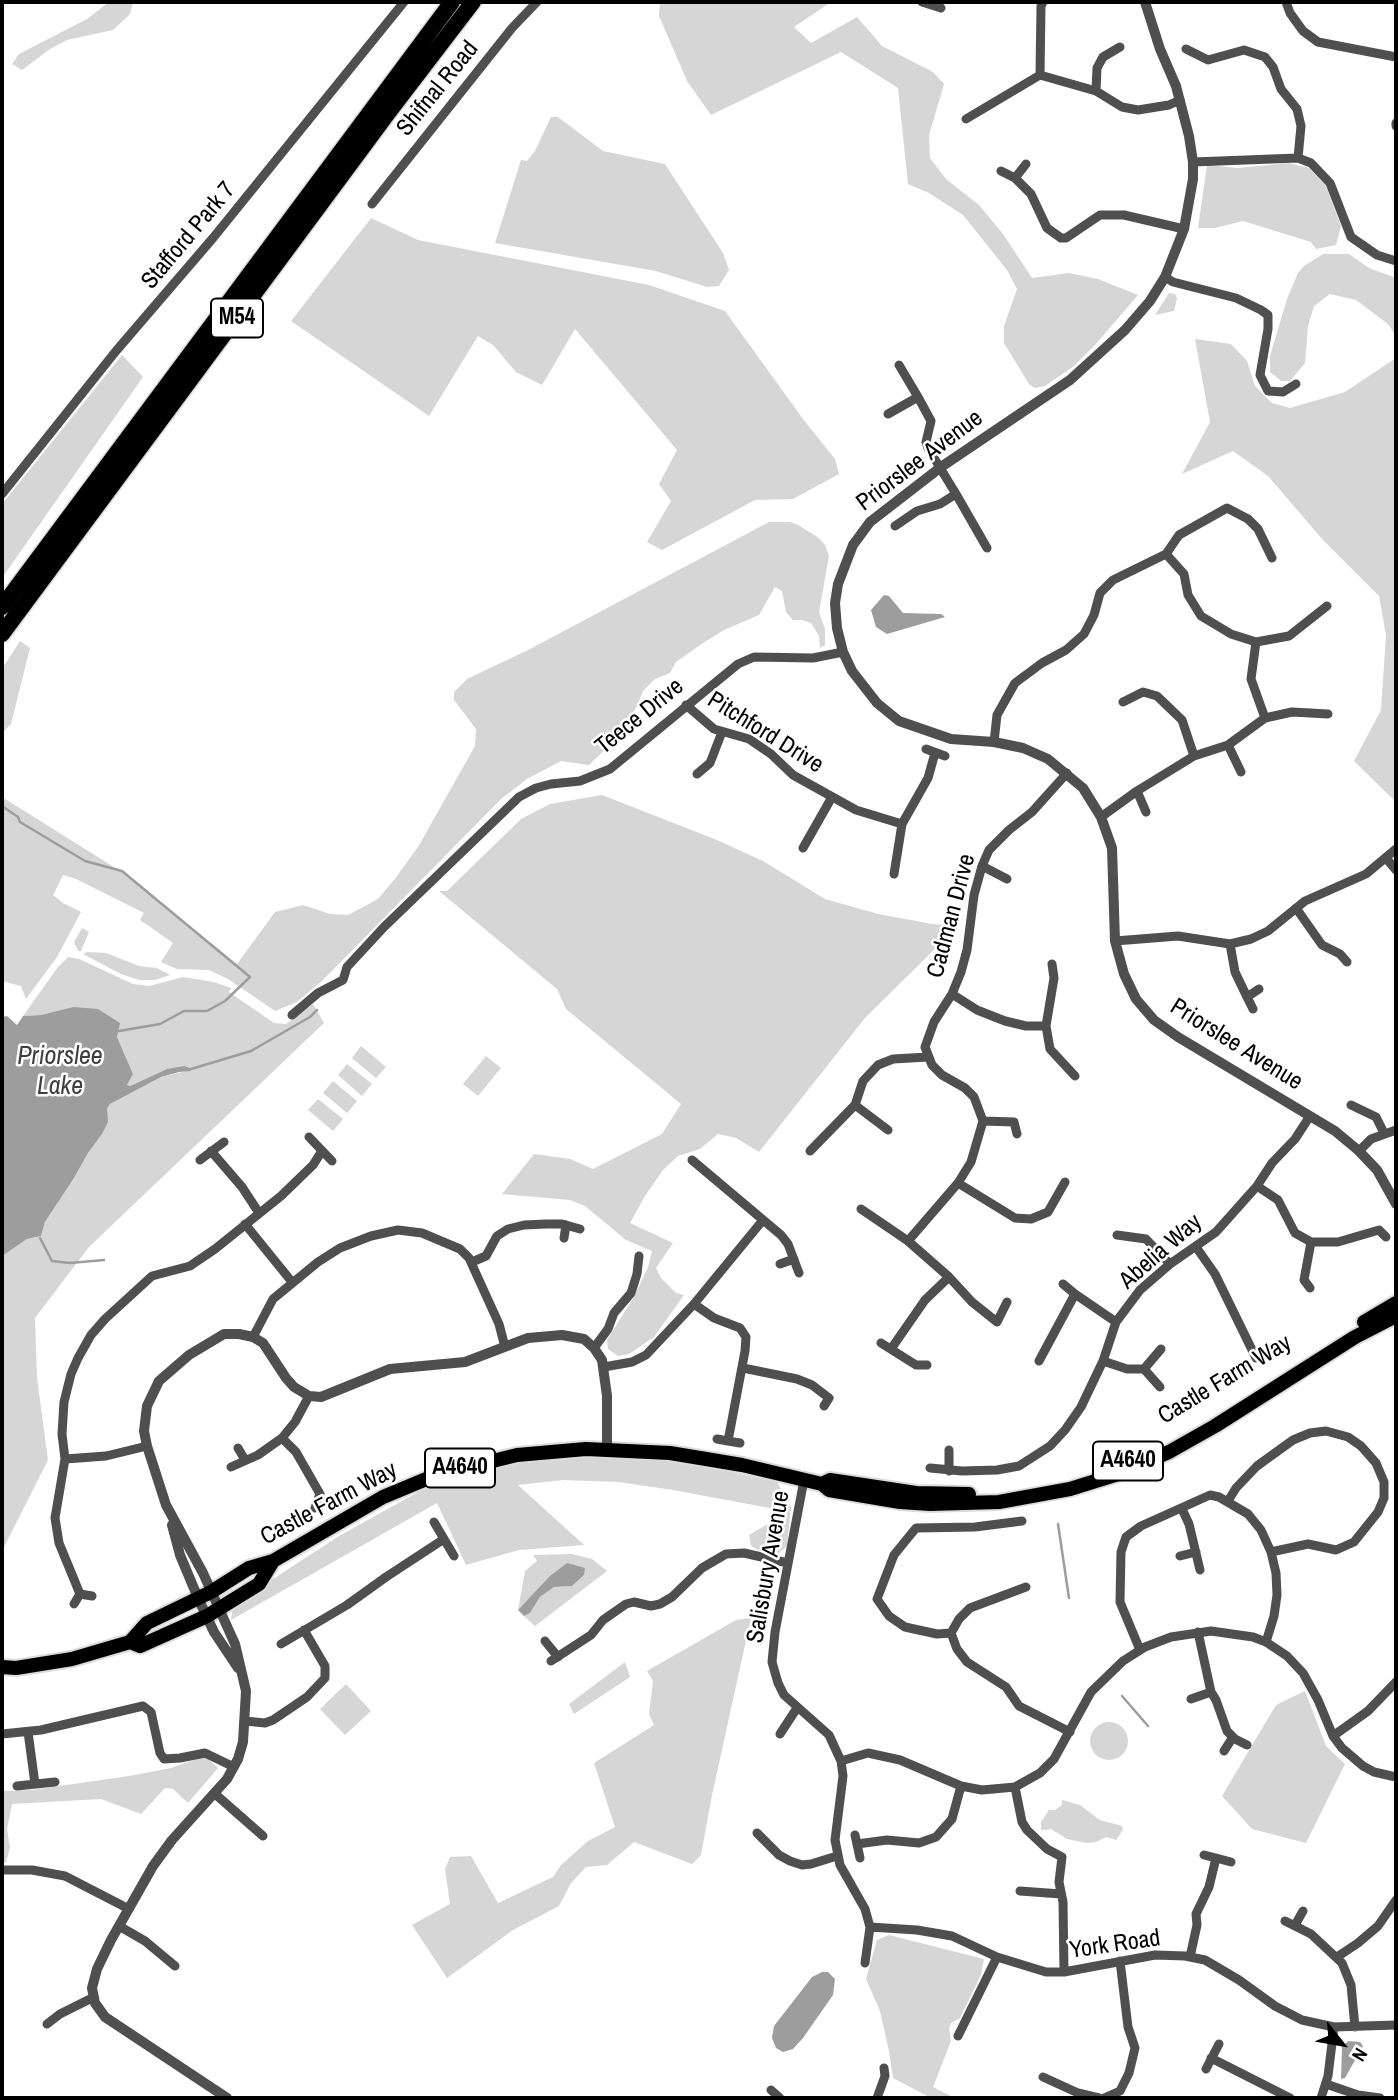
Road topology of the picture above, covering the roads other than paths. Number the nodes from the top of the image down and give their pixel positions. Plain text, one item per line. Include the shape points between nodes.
1 (404, 2) edge
2 (452, 2) edge
3 (473, 2) edge
4 (537, 2) edge
5 (922, 2) edge
6 (1043, 2) edge
7 (1145, 2) edge
8 (1286, 2) edge
9 (941, 8) dead end
10 (1120, 47) dead end
11 (1186, 50) dead end
12 (1396, 57) edge
13 (1040, 75) junction
14 (1096, 91) junction
15 (1180, 100) junction
16 (966, 119) dead end
17 (1298, 158) junction
18 (1193, 162) junction
19 (1026, 164) dead end
20 (1001, 171) dead end
21 (1014, 178) junction
22 (372, 204) dead end
23 (1184, 229) junction
24 (1396, 261) edge
25 (1166, 277) junction
26 (899, 365) dead end
27 (1296, 384) dead end
28 (918, 397) junction
29 (888, 414) dead end
30 (941, 467) junction
31 (2, 494) edge
32 (956, 494) junction
33 (895, 526) dead end
34 (987, 548) dead end
35 (1166, 554) junction
36 (1272, 558) dead end
37 (1326, 606) dead end
38 (2, 607) edge
39 (2, 634) edge
40 (1256, 642) junction
41 (843, 652) junction
42 (1123, 702) dead end
43 (686, 705) junction
44 (1328, 714) dead end
45 (1265, 718) junction
46 (722, 732) junction
47 (994, 742) junction
48 (1228, 745) junction
49 (935, 753) dead end
50 (1194, 756) junction
51 (1241, 772) dead end
52 (1068, 773) junction
53 (697, 774) dead end
54 (1138, 791) junction
55 (832, 797) junction
56 (1146, 812) dead end
57 (1101, 817) junction
58 (902, 824) junction
59 (803, 848) dead end
60 (1396, 849) edge
61 (1386, 858) junction
62 (982, 866) junction
63 (1396, 870) edge
64 (894, 874) dead end
65 (1007, 879) dead end
66 (1296, 908) junction
67 (1115, 941) junction
68 (1230, 944) junction
69 (1347, 962) dead end
70 (1052, 964) dead end
71 (1259, 989) dead end
72 (951, 994) junction
73 (1247, 997) junction
74 (1253, 1009) dead end
75 (292, 1015) dead end
76 (1045, 1026) junction
77 (928, 1057) junction
78 (1075, 1076) dead end
79 (855, 1105) junction
80 (1351, 1105) dead end
81 (1310, 1116) junction
82 (983, 1121) junction
83 (888, 1130) dead end
84 (1396, 1130) edge
85 (1384, 1133) junction
86 (1017, 1134) dead end
87 (309, 1137) dead end
88 (807, 1138) dead end
89 (224, 1142) dead end
90 (211, 1151) junction
91 (322, 1151) junction
92 (1359, 1151) junction
93 (200, 1160) dead end
94 (692, 1160) dead end
95 (332, 1161) dead end
96 (1065, 1182) dead end
97 (958, 1184) junction
98 (1257, 1186) junction
99 (1396, 1203) edge
100 (861, 1209) dead end
101 (259, 1213) junction
102 (763, 1220) junction
103 (246, 1224) junction
104 (566, 1225) junction
105 (580, 1229) dead end
106 (1383, 1230) dead end
107 (1118, 1235) dead end
108 (564, 1238) dead end
109 (908, 1241) junction
110 (1311, 1242) junction
111 (1196, 1247) junction
112 (639, 1256) dead end
113 (794, 1259) junction
114 (472, 1262) junction
115 (780, 1264) dead end
116 (1170, 1264) junction
117 (799, 1273) dead end
118 (949, 1277) junction
119 (292, 1282) junction
120 (1063, 1284) dead end
121 (1310, 1288) dead end
122 (1075, 1294) junction
123 (1007, 1302) dead end
124 (1396, 1303) edge
125 (694, 1304) junction
126 (1396, 1315) edge
127 (1116, 1322) junction
128 (253, 1337) junction
129 (881, 1343) dead end
130 (505, 1347) junction
131 (594, 1348) junction
132 (891, 1349) junction
133 (1161, 1349) dead end
134 (1256, 1358) dead end
135 (1039, 1361) dead end
136 (1103, 1361) junction
137 (927, 1365) dead end
138 (604, 1367) junction
139 (743, 1368) junction
140 (1144, 1369) junction
141 (1160, 1387) dead end
142 (836, 1390) dead end
143 (309, 1396) junction
144 (282, 1438) junction
145 (717, 1439) dead end
146 (728, 1441) junction
147 (740, 1443) dead end
148 (147, 1446) junction
149 (238, 1448) dead end
150 (607, 1449) junction
151 (949, 1450) dead end
152 (65, 1459) junction
153 (245, 1460) junction
154 (231, 1467) dead end
155 (930, 1468) dead end
156 (949, 1471) junction
157 (804, 1480) junction
158 (822, 1484) junction
159 (1228, 1501) junction
160 (315, 1508) dead end
161 (1182, 1509) junction
162 (1022, 1521) dead end
163 (433, 1522) dead end
164 (444, 1539) junction
165 (1196, 1552) junction
166 (1272, 1552) junction
167 (454, 1556) dead end
168 (1180, 1556) dead end
169 (788, 1563) junction
170 (1200, 1570) dead end
171 (1026, 1587) dead end
172 (80, 1594) junction
173 (92, 1596) dead end
174 (208, 1603) junction
175 (74, 1604) dead end
176 (304, 1630) junction
177 (1198, 1632) junction
178 (951, 1633) junction
179 (545, 1641) dead end
180 (1266, 1642) junction
181 (281, 1644) dead end
182 (1140, 1650) junction
183 (2, 1667) edge
184 (1396, 1682) edge
185 (1211, 1692) junction
186 (1191, 1699) dead end
187 (797, 1708) junction
188 (245, 1721) junction
189 (1070, 1731) junction
190 (28, 1732) junction
191 (2, 1734) edge
192 (780, 1734) dead end
193 (1332, 1736) junction
194 (1233, 1737) junction
195 (1247, 1745) dead end
196 (1224, 1751) dead end
197 (841, 1761) junction
198 (234, 1768) junction
199 (1396, 1777) edge
200 (55, 1782) dead end
201 (35, 1784) junction
202 (17, 1786) dead end
203 (961, 1786) junction
204 (1015, 1787) junction
205 (214, 1793) junction
206 (757, 1833) dead end
207 (263, 1836) dead end
208 (1204, 1855) dead end
209 (837, 1856) junction
210 (860, 1858) dead end
211 (1216, 1858) junction
212 (1231, 1862) dead end
213 (2, 1870) edge
214 (1020, 1891) dead end
215 (1060, 1894) junction
216 (1396, 1900) edge
217 (129, 1909) junction
218 (1303, 1910) dead end
219 (119, 1926) junction
220 (870, 1927) junction
221 (997, 1957) junction
222 (1190, 1957) junction
223 (1337, 1957) junction
224 (1120, 1961) junction
225 (865, 1963) dead end
226 (175, 1966) dead end
227 (1064, 1972) junction
228 (94, 1997) junction
229 (47, 2024) dead end
230 (1396, 2025) edge
231 (1334, 2027) junction
232 (1355, 2027) junction
233 (958, 2036) dead end
234 (1219, 2044) dead end
235 (1211, 2058) junction
236 (884, 2068) dead end
237 (1206, 2070) dead end
238 (1043, 2077) dead end
239 (1326, 2084) junction
240 (771, 2090) dead end
241 (227, 2098) edge
242 (780, 2098) edge
243 (877, 2098) edge
244 (1102, 2098) edge
245 (1290, 2098) edge
246 (1321, 2098) edge
247 (1380, 2098) edge

1 - 31 street, Stafford Park 7
2 - 38 highway, M54
3 - 39 highway, M54
4 - 22 street, Shifnal Road
5 - 9 street
6 - 13 street
7 - 15 street, Priorslee Avenue
8 - 12 street via 1303,31 1318,42
10 - 14 street via 1103,57 1097,68
11 - 17 street via 1208,60 1244,50 1265,57 1297,109 1301,126
13 - 14 street
13 - 16 street
14 - 15 street via 1122,107 1138,110
15 - 18 street, Priorslee Avenue
17 - 18 street
17 - 24 street via 1311,163 1330,183 1351,237 1377,255
18 - 23 street, Priorslee Avenue
19 - 21 street
20 - 21 street
21 - 23 street via 1031,194 1047,228 1061,238 1100,215 1124,215
23 - 25 street, Priorslee Avenue
25 - 27 street via 1236,298 1268,315 1260,375 1268,391 1283,393
25 - 30 street, Priorslee Avenue via 1139,314 1070,380
26 - 28 street
28 - 29 street
28 - 30 street via 931,421 926,442
30 - 32 street
30 - 41 street, Priorslee Avenue via 870,522 853,545 835,603
32 - 33 street
32 - 34 street
35 - 36 street via 1179,536 1227,508 1258,529
35 - 40 street via 1184,574 1188,595 1201,616
35 - 47 street via 1113,580 1100,593 1084,634 1014,683 997,715
37 - 40 street via 1289,636
40 - 45 street via 1251,679
41 - 43 street, Teece Drive via 754,657 738,664
41 - 47 street, Priorslee Avenue via 864,690 899,721 951,739
42 - 50 street via 1143,692 1157,695 1182,719
43 - 46 street, Pitchford Drive
43 - 75 street, Teece Drive via 610,769 580,781 536,788 519,797 384,927 347,967 344,980 318,993
44 - 45 street via 1292,712
45 - 48 street
46 - 53 street via 709,764
46 - 55 street, Pitchford Drive via 749,739 793,775
47 - 52 street, Priorslee Avenue via 1023,748
48 - 50 street
48 - 51 street
49 - 58 street via 928,778
50 - 54 street
52 - 57 street, Priorslee Avenue
52 - 62 street, Cadman Drive via 989,850
54 - 56 street
54 - 57 street
55 - 58 street, Pitchford Drive
55 - 59 street
57 - 67 street, Priorslee Avenue via 1112,848
58 - 64 street
60 - 61 street
61 - 63 street
61 - 66 street via 1355,880 1312,896
62 - 65 street
62 - 72 street, Cadman Drive via 967,950
66 - 68 street via 1268,931
66 - 69 street via 1322,944
67 - 68 street via 1178,936
67 - 81 street, Priorslee Avenue via 1136,999 1154,1020
68 - 73 street via 1235,972
70 - 76 street via 1054,978
71 - 73 street
72 - 76 street via 1005,1021
72 - 77 street, Cadman Drive via 927,1036
73 - 74 street
76 - 78 street via 1050,1049
77 - 79 street via 893,1059 878,1065 863,1081
77 - 82 street via 942,1075 974,1097
79 - 83 street
79 - 88 street via 812,1148
80 - 85 street via 1376,1117
81 - 92 street, Priorslee Avenue
81 - 98 street, Abelia Way
82 - 86 street via 1017,1118
82 - 97 street via 971,1162
84 - 85 street
85 - 92 street
87 - 91 street
89 - 90 street
90 - 93 street
90 - 101 street
91 - 95 street
91 - 101 street via 295,1183
92 - 99 street, Priorslee Avenue via 1377,1170
94 - 102 street
96 - 97 street via 1048,1212 1031,1219 1016,1217
97 - 109 street
98 - 110 street via 1278,1200 1296,1234
98 - 111 street, Abelia Way via 1216,1232
100 - 109 street
101 - 103 street
102 - 113 street via 788,1244
102 - 125 street
103 - 119 street
103 - 152 street via 190,1266 152,1276 91,1335 71,1374 64,1402
104 - 105 street
104 - 108 street
104 - 114 street via 509,1229 497,1236 486,1256
106 - 110 street via 1338,1242
107 - 116 street via 1146,1238
109 - 118 street
110 - 121 street via 1304,1280
111 - 116 street, Abelia Way
111 - 134 street via 1215,1274
112 - 131 street via 631,1293
113 - 115 street
113 - 117 street
114 - 119 street via 460,1249 422,1233 398,1230 340,1248
114 - 130 street
116 - 127 street, Abelia Way via 1140,1290
118 - 123 street via 997,1322
118 - 132 street via 925,1300
119 - 128 street via 274,1299
120 - 122 street
122 - 127 street
122 - 135 street
124 - 158 main road, Castle Farm Way / A4640 via 1186,1433 1090,1474 986,1493 915,1493 830,1480
125 - 138 street via 646,1355
125 - 139 street via 740,1328 746,1337
126 - 158 main road, Castle Farm Way / A4640 via 1169,1452 1070,1489 999,1502 930,1504 829,1490
127 - 136 street, Abelia Way
128 - 143 street via 263,1343 294,1387
128 - 148 street via 224,1334 159,1381 147,1406
129 - 132 street
130 - 131 street via 528,1338 562,1335 584,1339
130 - 143 street via 466,1362 390,1370 333,1394
131 - 138 street
132 - 137 street via 916,1365
133 - 140 street
136 - 140 street
136 - 156 street, Abelia Way via 1081,1407 1050,1446 1019,1466
138 - 150 street
139 - 142 street via 797,1379 811,1385 826,1402
139 - 146 street
140 - 141 street
143 - 144 street
144 - 153 street
144 - 160 street via 296,1452 320,1493
145 - 146 street
146 - 147 street
148 - 152 street
148 - 174 street via 166,1506
149 - 153 street
150 - 157 main road, Castle Farm Way / A4640 via 670,1453
150 - 174 main road, Castle Farm Way / A4640 via 517,1455 436,1475 383,1497 270,1566 249,1568
151 - 156 street
152 - 172 street via 55,1518 59,1543
153 - 154 street
155 - 156 street, Abelia Way
157 - 158 main road, Castle Farm Way / A4640
157 - 169 street, Salisbury Avenue
159 - 161 street via 1219,1496 1203,1497
159 - 166 street via 1254,1520
159 - 166 street via 1257,1466 1310,1433 1348,1437 1376,1463 1383,1475 1384,1499 1354,1542 1336,1549 1303,1545
161 - 165 street
161 - 182 street via 1131,1531 1123,1544 1120,1602
162 - 178 street via 916,1528 894,1555 877,1599 889,1616 905,1627
163 - 164 street
164 - 167 street
164 - 176 street
165 - 168 street
165 - 170 street
166 - 180 street via 1277,1595
169 - 179 street via 744,1553 726,1554 660,1604 626,1604 555,1659
169 - 187 street, Salisbury Avenue via 772,1662 778,1684
171 - 178 street via 970,1608
172 - 173 street
172 - 175 street
174 - 183 main road, Castle Farm Way via 140,1646 132,1640 72,1659
174 - 188 street via 235,1644 246,1691
176 - 181 street
176 - 188 street via 325,1665 325,1678 274,1720
177 - 180 street via 1239,1634
177 - 182 street
177 - 185 street
178 - 189 street via 967,1662 1006,1687 1019,1706
180 - 193 street via 1303,1673
182 - 189 street via 1090,1692
184 - 193 street via 1368,1711
185 - 186 street
185 - 194 street
187 - 192 street
187 - 197 street, Salisbury Avenue via 829,1735
188 - 198 street
189 - 204 street via 1054,1759
190 - 191 street
190 - 198 street via 143,1706 151,1712 164,1759 205,1753
190 - 201 street
193 - 199 street via 1352,1759 1374,1772
194 - 195 street
194 - 196 street
197 - 203 street via 868,1753 900,1759
197 - 209 street
198 - 205 street
200 - 201 street
201 - 202 street
203 - 204 street via 982,1790
203 - 210 street via 952,1819 936,1837 919,1843 856,1840
204 - 215 street via 1027,1830 1062,1857
205 - 207 street
205 - 217 street via 172,1840
206 - 209 street via 779,1854 802,1865
208 - 211 street
209 - 220 street
211 - 212 street
211 - 222 street via 1196,1914
213 - 217 street via 65,1876
214 - 215 street
215 - 227 street
216 - 223 street via 1378,1926
217 - 219 street
218 - 223 street via 1290,1923
219 - 226 street
219 - 228 street via 97,1969
220 - 221 street, York Road via 952,1936
220 - 225 street
221 - 227 street, York Road via 1031,1969
221 - 233 street
222 - 224 street, York Road via 1155,1955
222 - 231 street, York Road via 1205,1960 1284,2011
223 - 232 street via 1351,1985
224 - 227 street, York Road
224 - 244 street via 1135,2048 1120,2091
228 - 229 street
228 - 241 street via 104,2017
230 - 232 street, York Road
231 - 232 street, York Road
231 - 239 street
234 - 235 street
235 - 237 street
235 - 245 street
236 - 243 street
238 - 244 street
239 - 246 street
239 - 247 street
240 - 242 street

